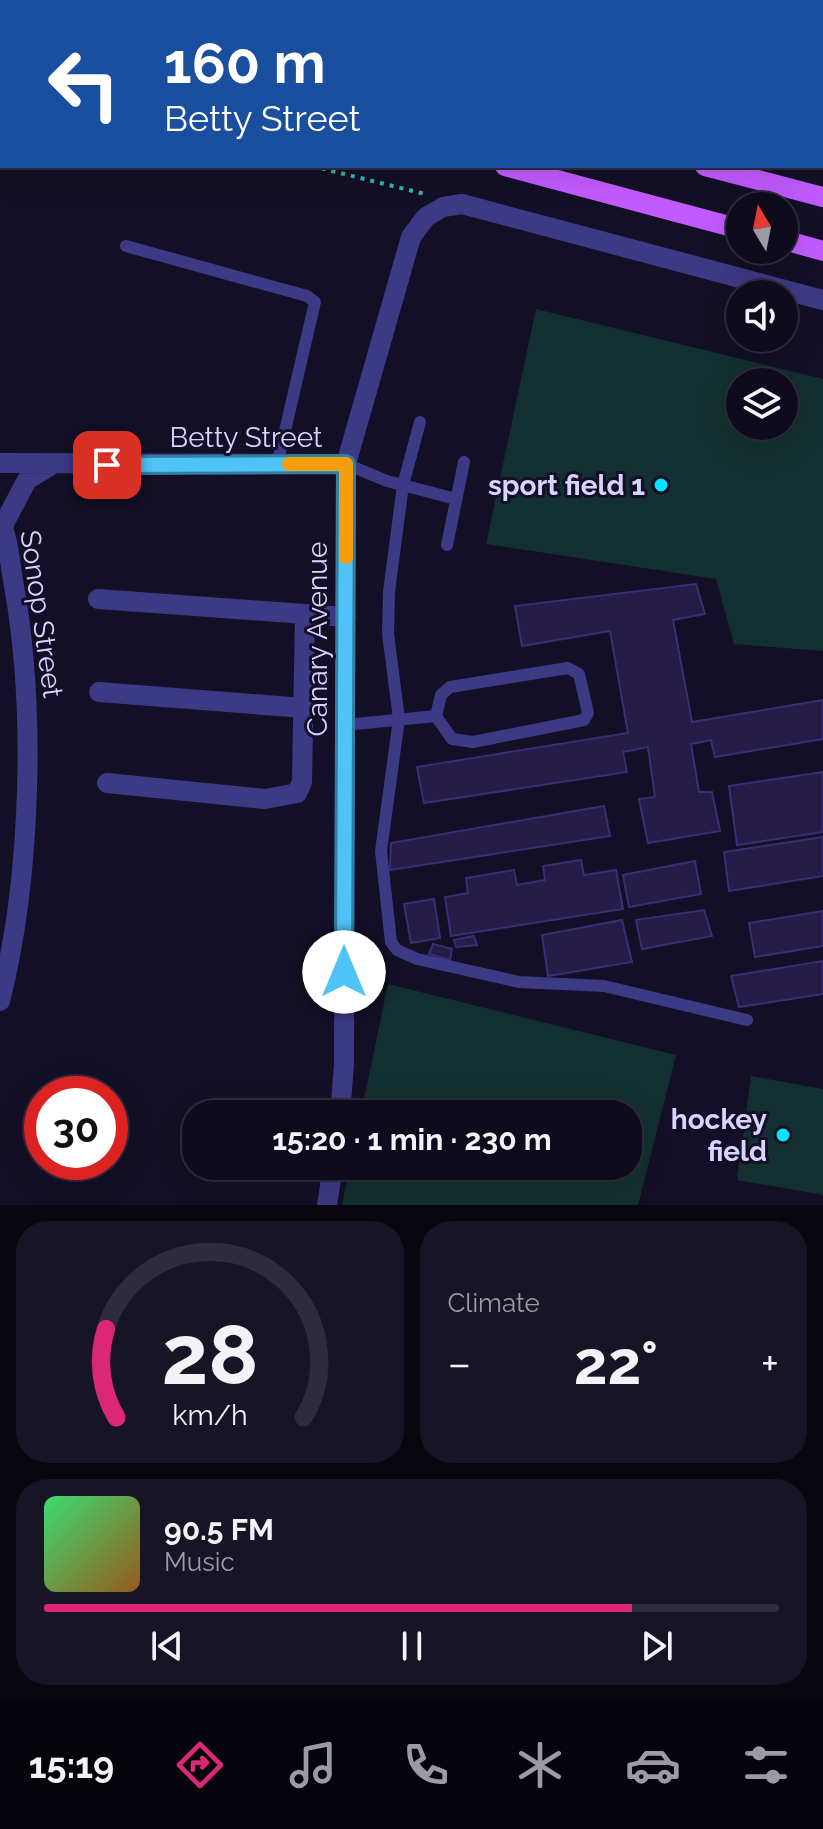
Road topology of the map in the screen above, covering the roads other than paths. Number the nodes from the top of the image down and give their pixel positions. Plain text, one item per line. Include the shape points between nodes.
1 (512, 168) edge
2 (713, 168) edge
3 (823, 197) edge
4 (726, 225) edge
5 (798, 244) edge
6 (126, 246) dead end
7 (823, 251) edge
8 (823, 300) edge
9 (420, 422) dead end
10 (464, 462) dead end
11 (0, 463) edge
12 (346, 464) junction
13 (277, 465) junction
14 (50, 466) junction
15 (403, 485) junction
16 (456, 499) junction
17 (1, 527) edge
18 (447, 545) dead end
19 (98, 599) dead end
20 (305, 614) junction
21 (346, 617) junction
22 (99, 692) dead end
23 (304, 708) junction
24 (436, 716) junction
25 (399, 719) junction
26 (345, 725) junction
27 (107, 783) dead end
28 (6, 936) edge
29 (1, 994) edge
30 (747, 1020) dead end
31 (341, 1100) edge
32 (331, 1180) edge
33 (327, 1205) edge

1 - 4 main road
2 - 3 main road
5 - 7 main road
6 - 13 lane via 315,302
8 - 12 street, Canary Avenue via 462,204 443,207 426,217 411,237
9 - 15 lane
10 - 16 lane
11 - 14 street, Betty Street
12 - 13 street, Betty Street
12 - 15 lane
12 - 21 street, Canary Avenue
13 - 14 street, Betty Street
14 - 17 street via 27,480
15 - 16 lane
15 - 25 lane via 388,608
16 - 18 lane
17 - 28 street, Sonop Street via 20,622 28,715 21,867
19 - 20 street
20 - 21 street
20 - 23 street
21 - 26 street, Canary Avenue
22 - 23 street
23 - 27 street via 302,782 297,793 265,799
24 - 24 lane via 441,695 450,687 568,668 579,674 588,713 584,720 473,742 452,739
24 - 25 lane
25 - 26 lane
25 - 30 lane via 381,840 389,933 397,950 519,982 604,986
26 - 31 street, Canary Avenue
28 - 29 street, Sonop Street
32 - 33 street

